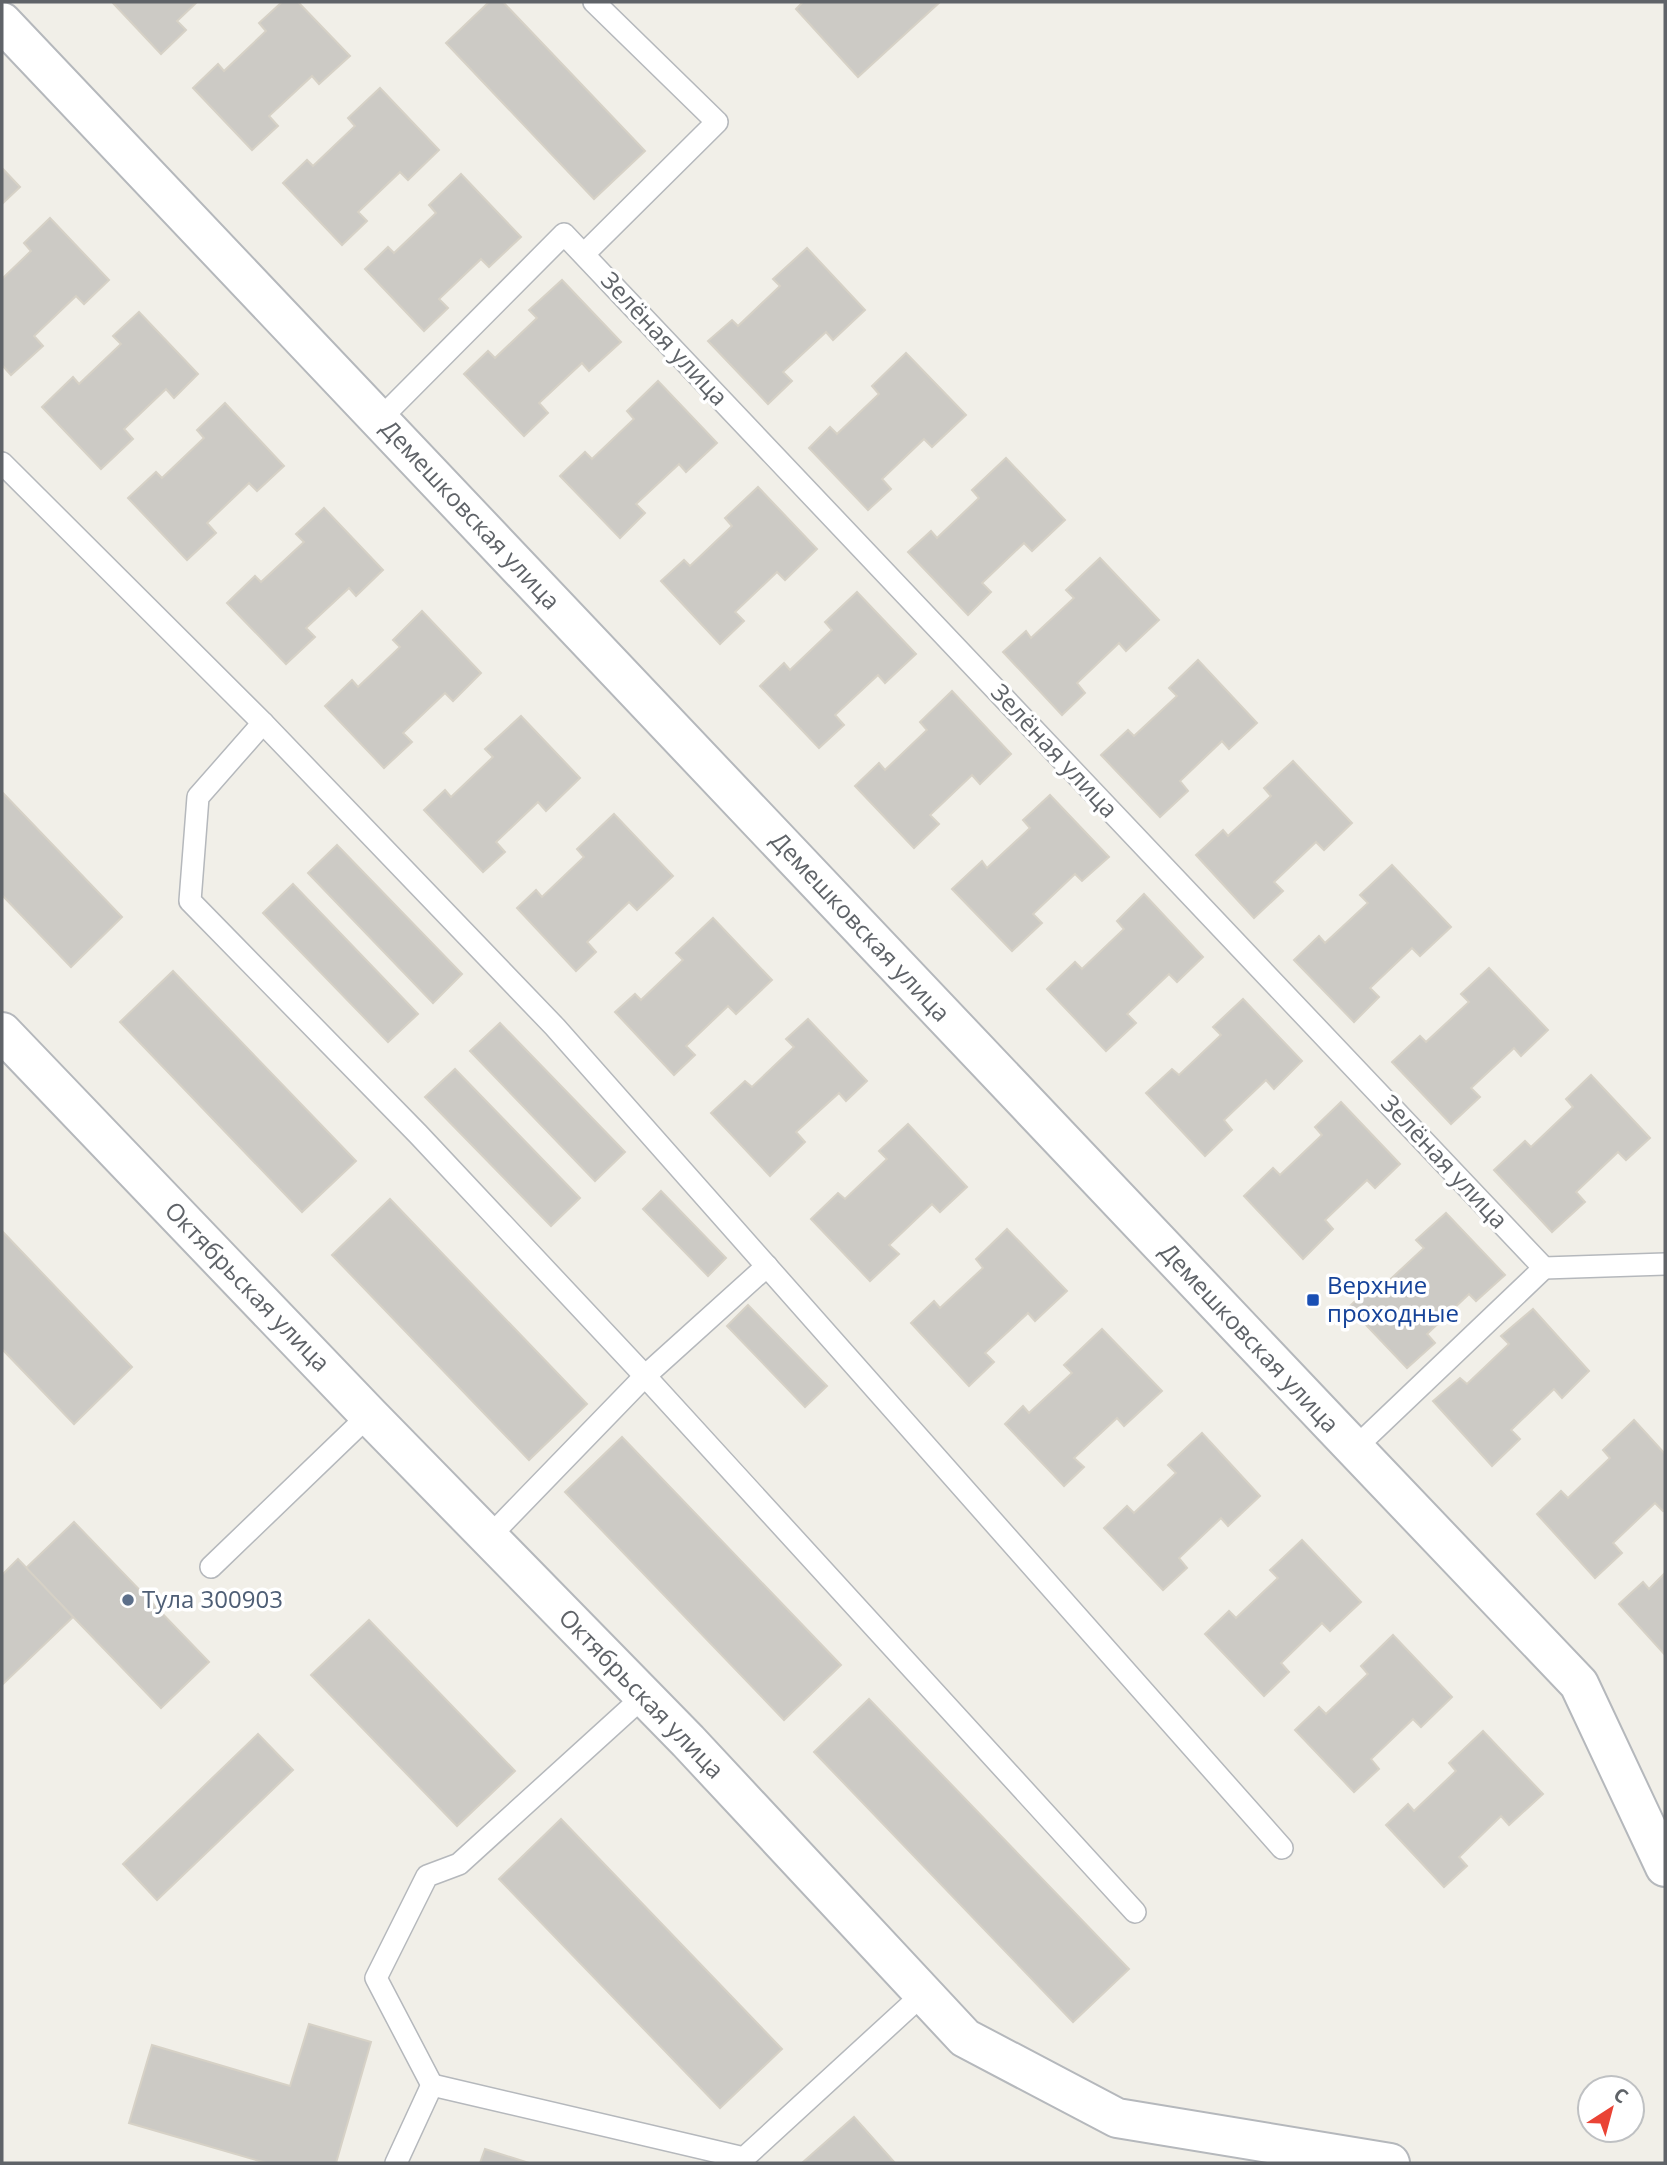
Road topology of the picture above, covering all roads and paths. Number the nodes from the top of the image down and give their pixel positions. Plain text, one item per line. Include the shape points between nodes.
1 (594, 2) edge
2 (2, 22) edge
3 (584, 254) junction
4 (379, 419) junction
5 (2, 463) edge
6 (263, 723) junction
7 (2, 1032) edge
8 (1665, 1264) edge
9 (767, 1266) junction
10 (1544, 1268) junction
11 (645, 1376) junction
12 (369, 1415) junction
13 (1354, 1449) junction
14 (489, 1537) junction
15 (211, 1567) dead end
16 (644, 1696) junction
17 (1282, 1848) dead end
18 (1665, 1867) edge
19 (1135, 1912) dead end
20 (924, 1993) junction
21 (432, 2085) junction
22 (396, 2163) edge
23 (1390, 2163) edge

1 - 3 lane via 717,122
2 - 4 street, Демешковская улица
3 - 4 lane, Зелёная улица via 564,234
3 - 10 lane, Зелёная улица
4 - 13 street, Демешковская улица
5 - 6 lane
6 - 9 lane via 555,1027
6 - 11 lane via 198,797 190,901
7 - 12 street, Октябрьская улица
8 - 10 lane
9 - 11 lane
9 - 17 lane
10 - 13 lane
11 - 14 lane
11 - 19 lane
12 - 14 street, Октябрьская улица
12 - 15 lane
13 - 18 street, Демешковская улица via 1579,1684
14 - 16 street, Октябрьская улица
16 - 20 street, Октябрьская улица
16 - 21 lane via 458,1864 427,1876 376,1979
20 - 21 lane via 744,2158
20 - 23 street, Октябрьская улица via 965,2038 1117,2118
21 - 22 lane

